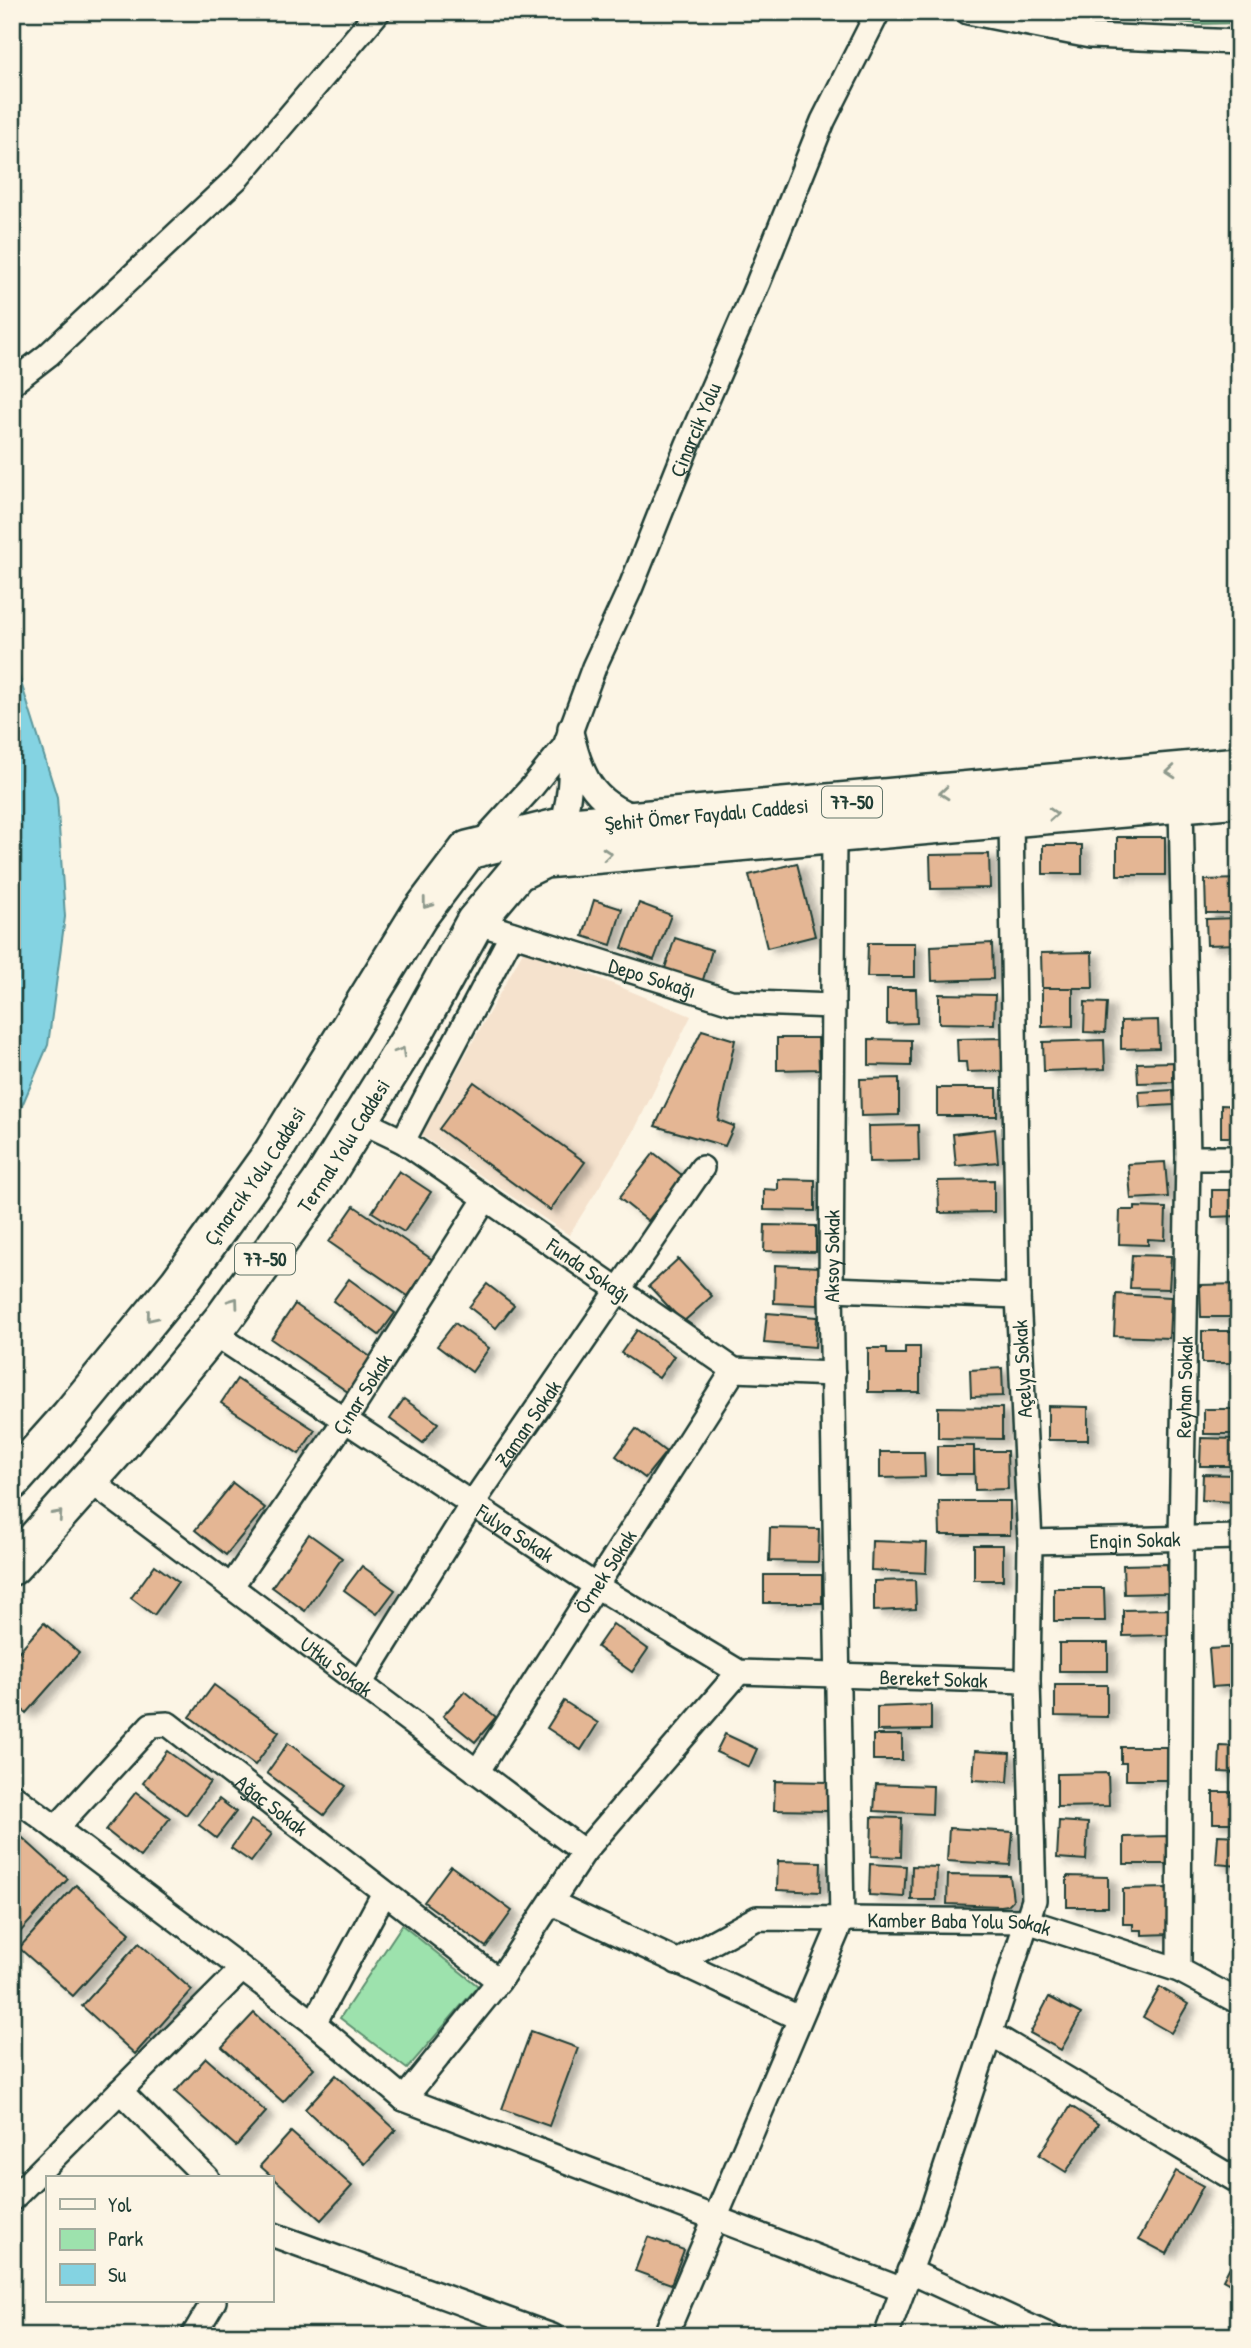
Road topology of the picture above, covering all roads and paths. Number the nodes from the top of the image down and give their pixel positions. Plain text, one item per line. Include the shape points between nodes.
1 (378, 12) edge
2 (878, 12) edge
3 (968, 12) edge
4 (1239, 42) edge
5 (12, 383) edge
6 (570, 728) junction
7 (1239, 766) edge
8 (1239, 798) edge
9 (1181, 804) junction
10 (1011, 817) junction
11 (645, 820) junction
12 (561, 827) junction
13 (834, 835) junction
14 (479, 842) junction
15 (531, 866) junction
16 (475, 922) junction
17 (512, 933) junction
18 (833, 1006) junction
19 (359, 1120) junction
20 (403, 1141) junction
21 (1188, 1158) junction
22 (1239, 1158) edge
23 (702, 1168) dead end
24 (486, 1198) junction
25 (831, 1289) junction
26 (619, 1290) junction
27 (1018, 1296) junction
28 (212, 1332) junction
29 (734, 1370) junction
30 (833, 1374) junction
31 (345, 1420) junction
32 (89, 1480) junction
33 (12, 1481) edge
34 (472, 1504) junction
35 (1239, 1537) edge
36 (1181, 1538) junction
37 (1030, 1542) junction
38 (12, 1566) edge
39 (596, 1586) junction
40 (231, 1587) junction
41 (739, 1672) junction
42 (840, 1676) junction
43 (1028, 1681) junction
44 (360, 1684) junction
45 (477, 1772) junction
46 (12, 1795) edge
47 (56, 1828) junction
48 (584, 1852) junction
49 (384, 1893) junction
50 (552, 1903) junction
51 (842, 1920) junction
52 (1027, 1921) junction
53 (677, 1962) junction
54 (242, 1969) junction
55 (1179, 1970) junction
56 (499, 1981) junction
57 (1239, 2002) edge
58 (799, 2018) junction
59 (314, 2023) junction
60 (990, 2033) junction
61 (120, 2091) junction
62 (404, 2099) junction
63 (205, 2176) edge
64 (1239, 2182) edge
65 (12, 2199) edge
66 (714, 2219) junction
67 (273, 2235) edge
68 (906, 2281) junction
69 (213, 2302) edge
70 (540, 2334) edge
71 (193, 2336) edge
72 (665, 2336) edge
73 (886, 2336) edge
74 (1050, 2336) edge

1 - 5 street via 238,177 48,355
2 - 6 street, Çinarcik Yolu via 823,121
3 - 4 street via 1090,36
6 - 11 street via 589,784 618,811
6 - 12 street via 571,769
6 - 14 street, Çinarcik Yolu via 565,746
7 -> 11 main road, Şehit Ömer Faydalı Caddesi / 77-50
8 - 9 main road, Şehit Ömer Faydalı Caddesi / 77-50
10 -> 9 main road, Şehit Ömer Faydalı Caddesi / 77-50
9 - 21 street, Reyhan Sokak
10 - 13 main road, Şehit Ömer Faydalı Caddesi / 77-50
10 - 27 street, Açelya Sokak
11 - 12 main road, Şehit Ömer Faydalı Caddesi / 77-50
12 - 14 main road, Şehit Ömer Faydalı Caddesi / 77-50
12 - 15 street, 77-50
15 -> 13 main road, Şehit Ömer Faydalı Caddesi / 77-50
13 - 18 street, Aksoy Sokak
14 -> 33 main road, Çınarcık Yolu Caddesi / 77-50 via 419,915 273,1152 187,1272
15 - 16 main road, Termal Yolu Caddesi / 77-50
16 - 17 street, Depo Sokağı
19 -> 16 main road, Termal Yolu Caddesi / 77-50
17 - 18 street, Depo Sokağı via 731,1002
17 - 20 street
18 - 25 street, Aksoy Sokak
19 - 20 street, Funda Sokağı
28 -> 19 main road, Termal Yolu Caddesi / 77-50 via 320,1184
20 - 24 street, Funda Sokağı
21 - 22 street
21 - 36 street, Reyhan Sokak
23 - 26 street, Zaman Sokak
24 - 26 street, Funda Sokağı
24 - 31 street, Çınar Sokak
25 - 27 street
25 - 30 street, Aksoy Sokak
26 - 29 street, Funda Sokağı
26 - 34 street, Zaman Sokak
27 - 37 street, Açelya Sokak
28 - 31 street, Fulya Sokak
28 - 32 main road, Termal Yolu Caddesi / 77-50
29 - 30 street
29 - 39 street, Örnek Sokak
30 - 42 street, Aksoy Sokak
31 - 34 street, Fulya Sokak
31 - 40 street, Çınar Sokak
38 -> 32 main road, Termal Yolu Caddesi / 77-50
32 - 40 street, Utku Sokak
34 - 39 street, Fulya Sokak
34 - 44 street, Zaman Sokak
35 - 36 street, Engin Sokak
36 - 37 street, Engin Sokak
36 - 55 street, Reyhan Sokak
37 - 43 street, Açelya Sokak
39 - 41 street, Fulya Sokak
39 - 45 street, Örnek Sokak
40 - 44 street, Utku Sokak
41 - 42 street, Fulya Sokak
41 - 48 street
42 - 43 street, Bereket Sokak
42 - 51 street, Aksoy Sokak
43 - 52 street, Açelya Sokak via 1034,1900
44 - 45 street, Utku Sokak
45 - 48 street, Utku Sokak
46 - 47 street
47 - 49 street, Ağaç Sokak via 151,1725 168,1724
47 - 54 street
48 - 50 street
49 - 56 street, Ağaç Sokak
49 - 59 street
50 - 53 street
50 - 56 street
51 - 52 street, Kamber Baba Yolu Sokak
51 - 53 street, Kamber Baba Yolu Sokak via 757,1918
51 - 58 street
52 - 55 street, Kamber Baba Yolu Sokak
52 - 60 street, Açelya Sokak
53 - 58 street
54 - 59 street
54 - 61 street
55 - 57 street, Kamber Baba Yolu Sokak
56 - 62 street
58 - 66 street
59 - 62 street
60 - 64 street
60 - 68 street, Açelya Sokak
61 - 63 street
61 - 65 street
62 - 66 street
66 - 68 street
66 - 72 street
67 - 70 street
68 - 73 street, Açelya Sokak
68 - 74 street
69 - 71 street

